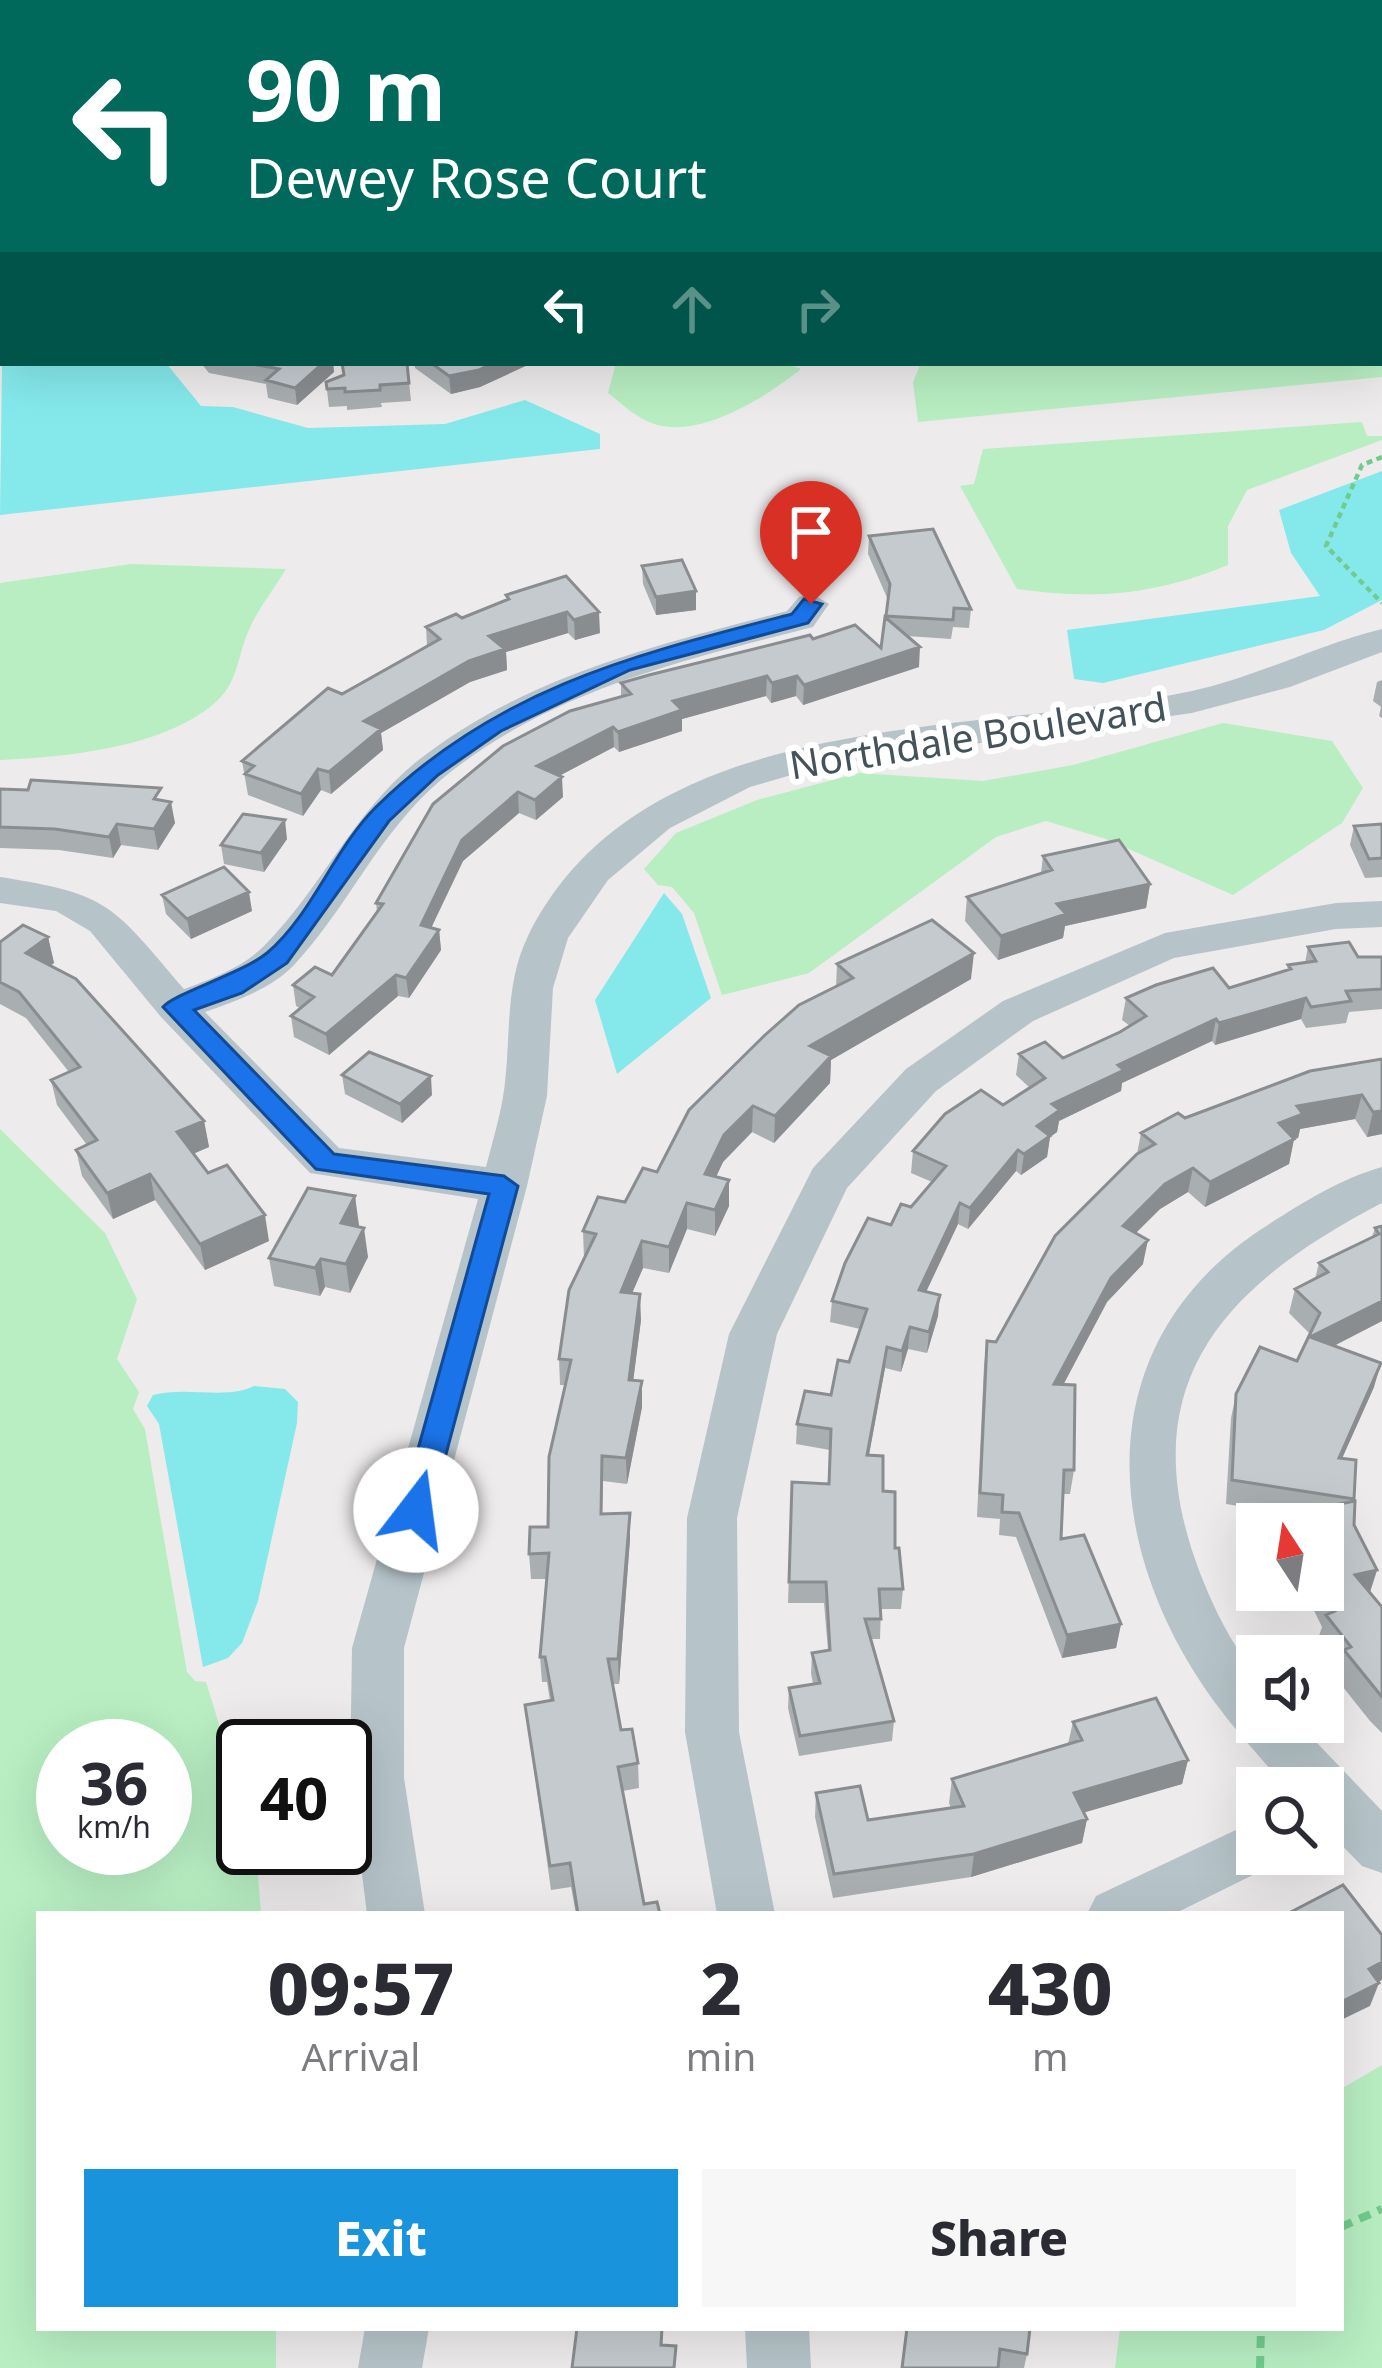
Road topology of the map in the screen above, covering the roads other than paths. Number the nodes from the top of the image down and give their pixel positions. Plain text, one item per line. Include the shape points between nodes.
1 (811, 604) dead end
2 (1382, 640) edge
3 (0, 890) edge
4 (1382, 914) edge
5 (176, 1007) junction
6 (1382, 1184) edge
7 (504, 1186) junction
8 (1236, 1690) edge
9 (1280, 1743) edge
10 (1300, 1767) edge
11 (1344, 1814) edge
12 (1382, 1848) edge
13 (1236, 1855) edge
14 (396, 1911) edge
15 (745, 1911) edge
16 (1122, 1911) edge
17 (396, 2331) edge
18 (777, 2331) edge
19 (390, 2368) edge
20 (779, 2368) edge

1 - 5 street via 800,619 622,665 493,726 380,816 278,957 233,987
2 - 7 street, Northdale Boulevard via 1192,702 822,754 736,779 656,819 594,871 548,937 532,988 524,1096
3 - 5 street via 66,899 104,922
4 - 15 street via 1165,946 1018,1011 921,1080 829,1179 754,1334 712,1518 712,1732
5 - 7 street via 326,1162
6 - 8 street via 1278,1237 1205,1304 1158,1390 1151,1481 1178,1587
7 - 14 street, Northdale Boulevard via 378,1648 377,1778
9 - 10 street
11 - 12 street
13 - 16 street
17 - 19 street
18 - 20 street

